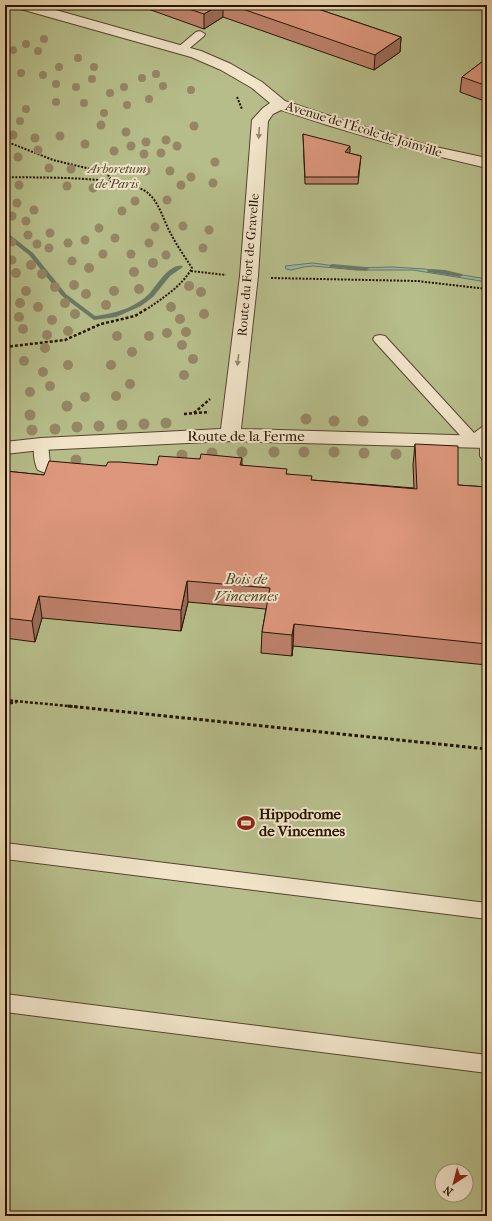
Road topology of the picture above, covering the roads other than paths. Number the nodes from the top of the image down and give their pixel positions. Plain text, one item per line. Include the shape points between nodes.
1 (22, 5) edge
2 (200, 34) dead end
3 (181, 50) junction
4 (280, 104) junction
5 (487, 163) edge
6 (380, 339) dead end
7 (230, 435) junction
8 (484, 438) edge
9 (41, 444) junction
10 (5, 448) edge
11 (487, 456) edge
12 (34, 478) edge
13 (5, 851) edge
14 (487, 911) edge
15 (5, 1003) edge
16 (487, 1064) edge

1 - 3 street, Avenue de l'École de Joinville
2 - 3 lane
3 - 4 street, Avenue de l'École de Joinville via 226,67 257,85
4 - 5 street, Avenue de l'École de Joinville via 428,150
4 -> 7 street, Route du Fort de Gravelle via 268,111 260,120 249,276
6 - 8 lane
7 - 8 street, Route de la Ferme
7 - 9 street, Route de la Ferme
8 - 11 lane
9 - 10 street, Route de la Ferme
9 - 12 lane via 43,467 70,476
13 - 14 lane
15 - 16 lane

